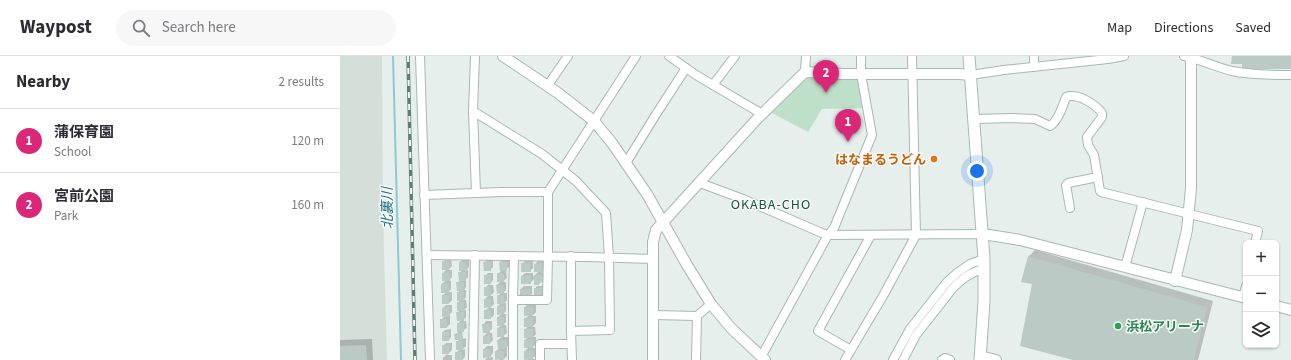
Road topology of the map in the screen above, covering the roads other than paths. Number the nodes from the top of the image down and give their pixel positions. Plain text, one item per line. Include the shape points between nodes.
1 (420, 56) edge
2 (475, 56) edge
3 (503, 56) edge
4 (568, 56) edge
5 (636, 56) edge
6 (669, 56) edge
7 (735, 56) edge
8 (806, 56) edge
9 (861, 56) edge
10 (912, 56) edge
11 (969, 56) edge
12 (1034, 56) edge
13 (1124, 56) edge
14 (1189, 56) edge
15 (1108, 58) edge
16 (1034, 67) junction
17 (686, 68) junction
18 (805, 72) junction
19 (912, 73) junction
20 (862, 74) junction
21 (1291, 74) edge
22 (971, 75) junction
23 (713, 85) junction
24 (548, 86) junction
25 (473, 111) junction
26 (762, 114) junction
27 (975, 119) junction
28 (594, 121) junction
29 (626, 163) junction
30 (563, 170) junction
31 (1098, 177) junction
32 (700, 183) junction
33 (548, 192) junction
34 (476, 193) junction
35 (424, 195) junction
36 (1143, 202) junction
37 (1070, 208) dead end
38 (1189, 214) junction
39 (663, 223) junction
40 (828, 235) junction
41 (871, 235) junction
42 (916, 235) junction
43 (983, 235) junction
44 (1256, 240) edge
45 (427, 255) junction
46 (475, 255) junction
47 (514, 256) junction
48 (548, 256) junction
49 (571, 256) junction
50 (609, 257) junction
51 (654, 260) junction
52 (984, 264) junction
53 (1125, 267) junction
54 (1175, 281) junction
55 (1243, 298) edge
56 (513, 300) junction
57 (711, 304) junction
58 (1279, 307) edge
59 (1291, 310) edge
60 (654, 315) junction
61 (697, 316) junction
62 (571, 331) junction
63 (571, 344) junction
64 (851, 350) junction
65 (980, 358) edge
66 (763, 359) edge
67 (430, 360) edge
68 (473, 360) edge
69 (513, 360) edge
70 (540, 360) edge
71 (572, 360) edge
72 (653, 360) edge
73 (696, 360) edge
74 (845, 360) edge
75 (893, 360) edge
76 (903, 360) edge
77 (942, 360) edge
78 (950, 360) edge
79 (996, 360) edge

1 - 35 street
2 - 25 street
3 - 24 street
4 - 24 street
5 - 28 street
6 - 17 street
7 - 23 street
8 - 18 street
9 - 20 street
10 - 19 street
11 - 22 main road
12 - 16 street
13 - 15 street
14 - 21 street via 1231,71 1262,75
14 - 38 street
15 - 16 street
16 - 22 street
17 - 23 street
17 - 29 street
18 - 20 street
18 - 26 street
19 - 20 street
19 - 22 street
19 - 42 street
20 - 40 street via 872,135 834,228
22 - 27 main road
23 - 26 street
24 - 28 street
25 - 30 street
25 - 34 street
26 - 32 street
27 - 31 street via 1035,119 1050,126 1062,109 1066,97 1071,96 1089,102 1102,114 1087,137
27 - 43 main road
28 - 29 street
28 - 30 street
29 - 39 street via 648,194
30 - 33 street
30 - 50 street via 606,213
31 - 36 street via 1101,192
31 - 37 street via 1066,185
32 - 39 street
32 - 40 street
33 - 34 street
33 - 48 street
34 - 35 street
35 - 45 street
36 - 38 street
36 - 53 street
38 - 44 street via 1258,231
38 - 54 street
39 - 51 street via 656,230
39 - 57 street
40 - 41 street
40 - 66 street
41 - 42 street
41 - 64 street via 818,331
42 - 43 street
42 - 64 street
43 - 52 main road
43 - 53 street via 1020,240
45 - 46 street
45 - 67 street
46 - 47 street
46 - 68 street
47 - 48 street
47 - 56 street
48 - 49 street
48 - 56 street via 547,300
49 - 50 street
49 - 62 street
50 - 51 street
50 - 62 street via 610,330
51 - 60 street
52 - 65 main road
52 - 75 street via 970,264 947,282 910,329
52 - 76 street via 953,288 916,335
53 - 54 street
54 - 55 street
56 - 69 street
57 - 61 street
57 - 66 street
58 - 59 street
60 - 61 street
60 - 72 street
61 - 73 street
62 - 63 street
63 - 70 street via 540,344
63 - 71 street
64 - 74 street
65 - 79 street
77 - 78 street

